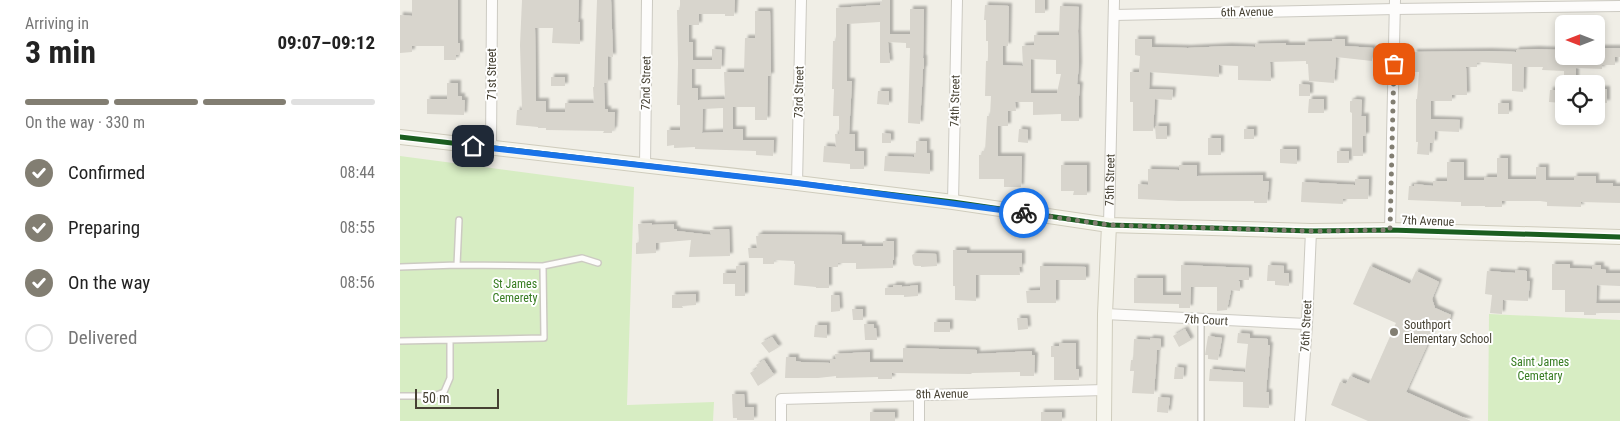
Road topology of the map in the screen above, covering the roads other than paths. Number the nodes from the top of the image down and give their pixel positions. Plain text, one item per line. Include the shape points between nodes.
1 (492, 0) edge
2 (647, 0) edge
3 (801, 0) edge
4 (958, 0) edge
5 (1114, 0) edge
6 (1395, 4) edge
7 (1620, 6) edge
8 (1114, 15) junction
9 (400, 137) edge
10 (491, 149) junction
11 (645, 166) junction
12 (797, 183) junction
13 (953, 202) junction
14 (459, 220) dead end
15 (1109, 225) junction
16 (1390, 230) junction
17 (1311, 231) junction
18 (1620, 237) edge
19 (598, 263) dead end
20 (457, 265) junction
21 (542, 266) junction
22 (400, 268) edge
23 (1105, 314) junction
24 (1201, 319) junction
25 (1307, 324) junction
26 (450, 340) junction
27 (400, 341) edge
28 (1104, 390) junction
29 (919, 395) junction
30 (400, 396) edge
31 (1201, 420) dead end
32 (781, 421) edge
33 (919, 421) edge
34 (1104, 421) edge
35 (1300, 421) edge

1 - 10 street, 71st Street
2 - 11 street, 72nd Street
3 - 12 street, 73rd Street
4 - 13 street, 74th Street
5 - 8 street, 75th Street
6 - 7 street, 6th Avenue
6 - 8 street, 6th Avenue
6 - 16 street
8 - 15 street, 75th Street
9 - 10 street, 7th Avenue
10 - 11 street, 7th Avenue
11 - 12 street, 7th Avenue
12 - 13 street, 7th Avenue
13 - 15 street, 7th Avenue
14 - 20 lane
15 - 17 street, 7th Avenue
15 - 23 street, 75th Street
16 - 17 street, 7th Avenue
16 - 18 street, 7th Avenue
17 - 25 street, 76th Street
19 - 21 lane via 582,258
20 - 21 lane
20 - 22 lane
21 - 26 lane via 544,338
23 - 24 street, 7th Court
23 - 28 street, 75th Street
24 - 25 street, 7th Court
24 - 31 lane
25 - 35 street, 76th Street
26 - 27 lane
26 - 30 lane via 450,378 444,392 434,396
28 - 29 street, 8th Avenue
28 - 34 street, 75th Street
29 - 32 street, 8th Avenue via 781,399
29 - 33 street

